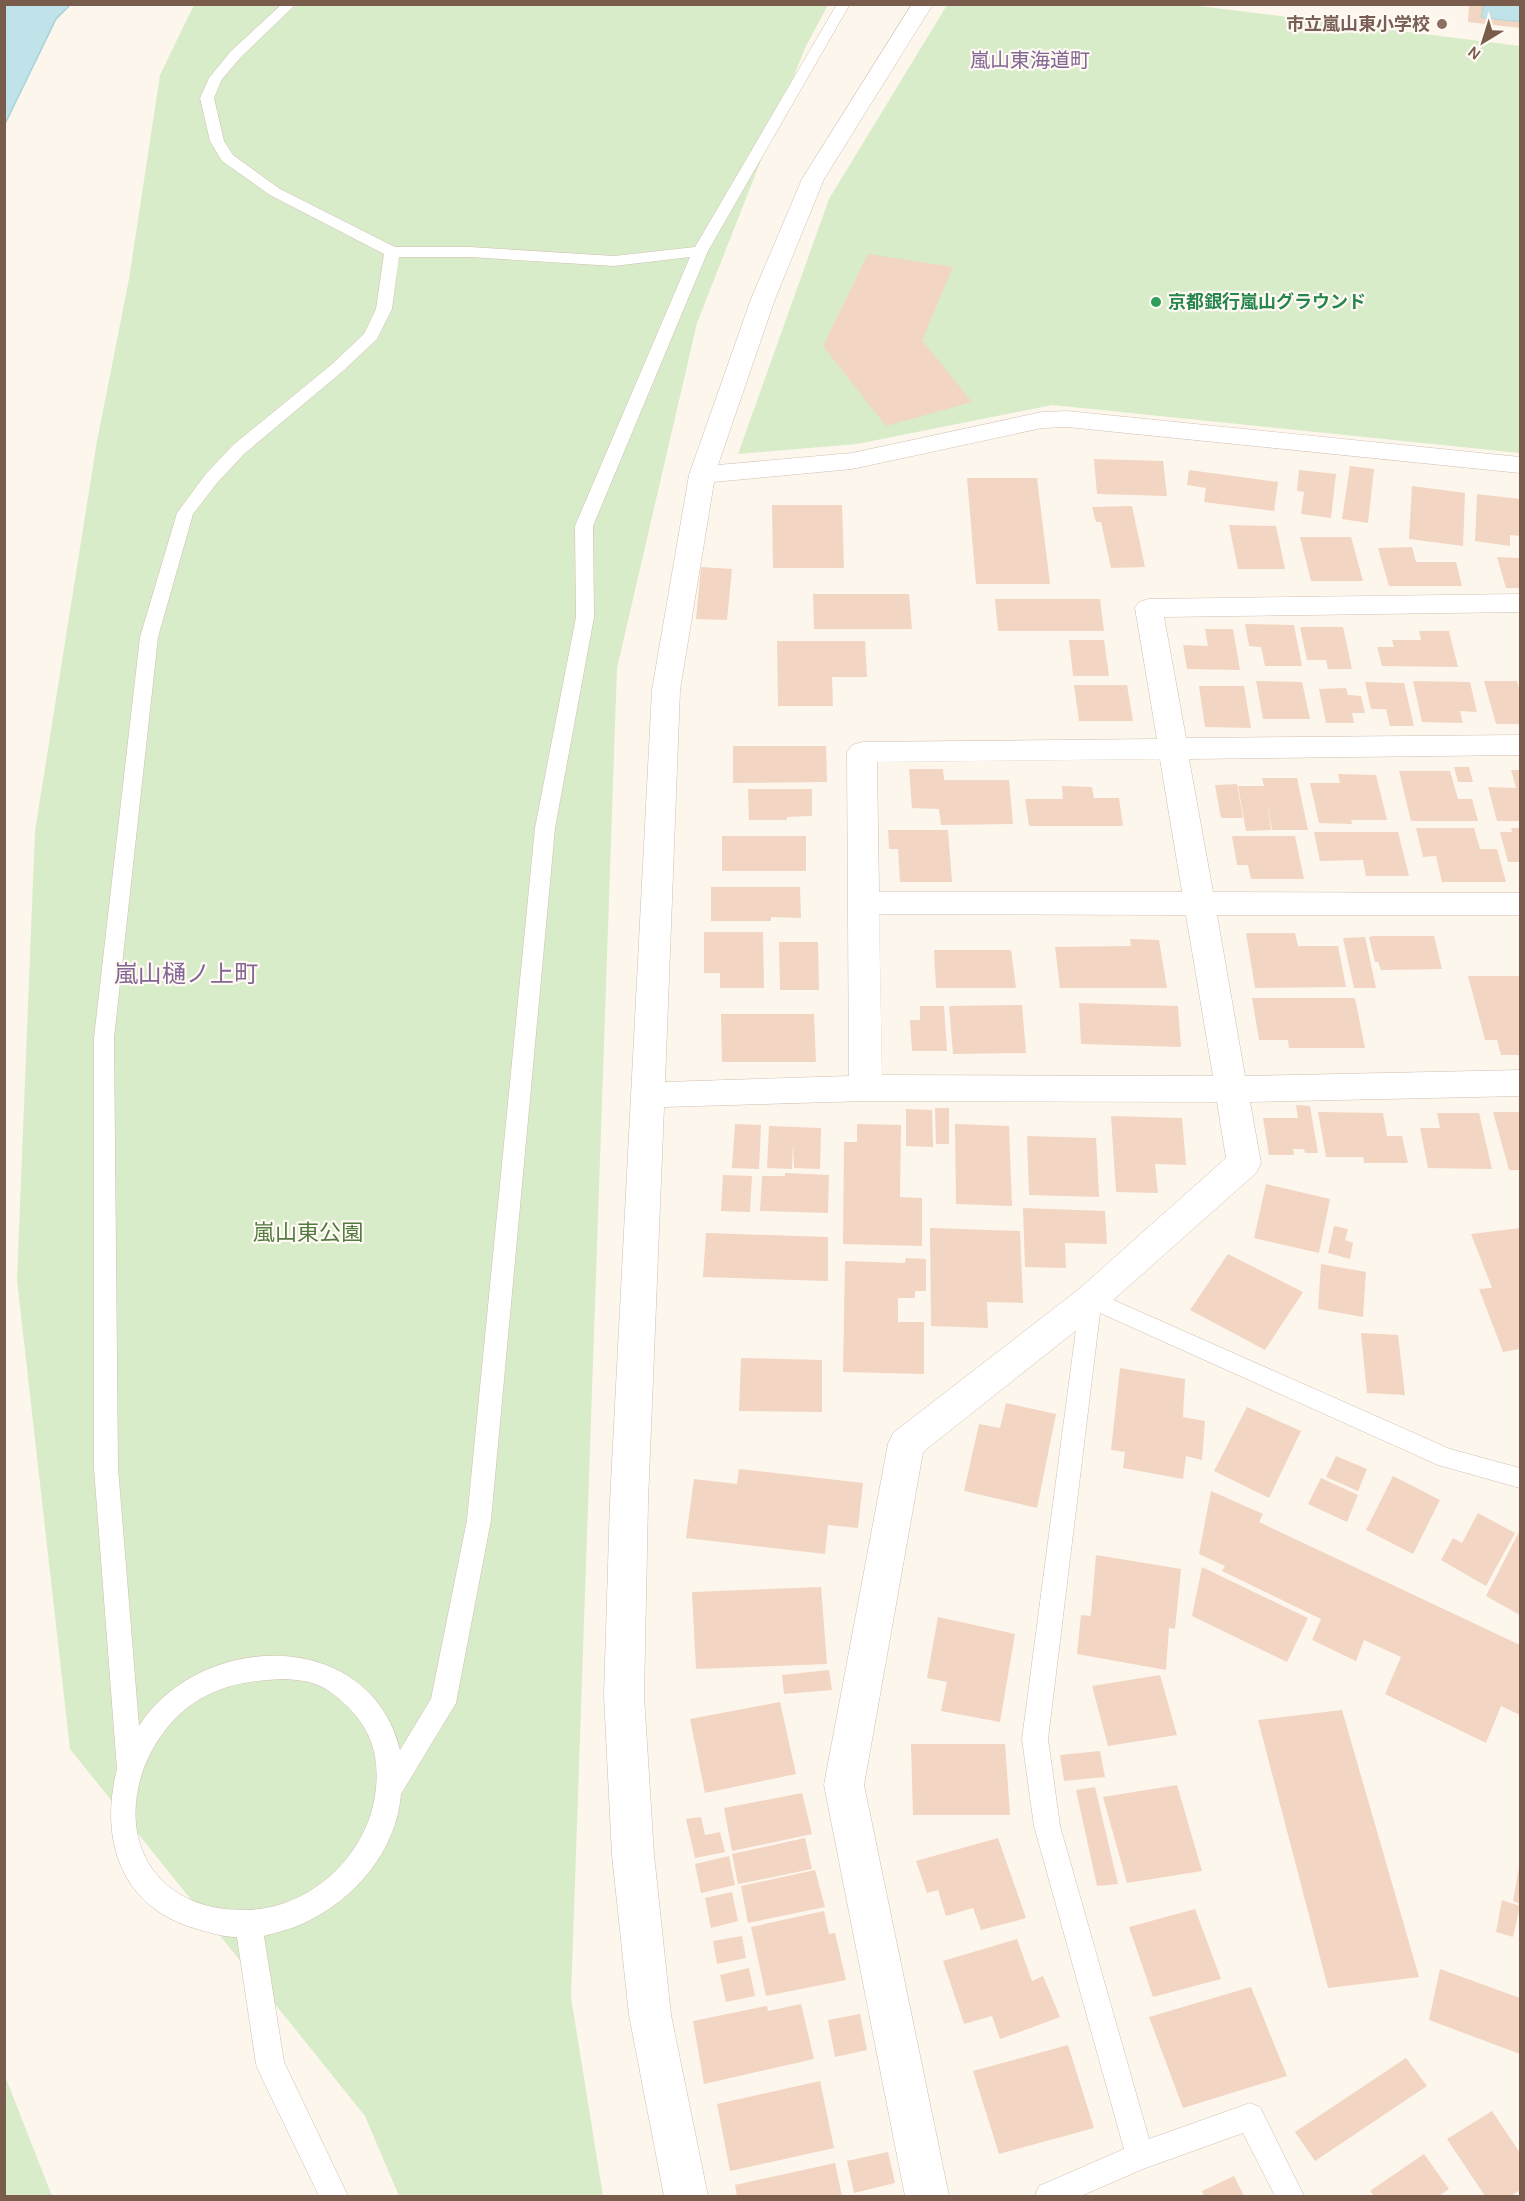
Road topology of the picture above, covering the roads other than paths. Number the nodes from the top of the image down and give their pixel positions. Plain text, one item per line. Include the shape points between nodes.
1 (290, 4) edge
2 (844, 4) edge
3 (923, 4) edge
4 (700, 251) junction
5 (392, 252) junction
6 (1521, 465) edge
7 (702, 475) junction
8 (1521, 603) edge
9 (1521, 745) edge
10 (1174, 749) junction
11 (864, 903) junction
12 (1521, 904) edge
13 (1200, 905) junction
14 (1521, 1083) edge
15 (866, 1088) junction
16 (1232, 1089) junction
17 (648, 1095) junction
18 (1091, 1299) junction
19 (1521, 1478) edge
20 (129, 1767) junction
21 (391, 1787) junction
22 (249, 1926) junction
23 (1140, 2156) junction
24 (334, 2196) edge
25 (686, 2196) edge
26 (927, 2196) edge
27 (1049, 2196) edge
28 (1290, 2196) edge

1 - 5 lane via 216,78 207,98 217,141 227,158 266,186
2 - 4 lane
3 - 7 street via 813,179 763,299
4 - 5 lane via 614,261 470,252
4 - 21 lane via 584,526 585,617 545,828 479,1520 443,1703
5 - 20 lane via 384,309 370,336 238,450 185,513 149,637 104,1038 106,1468
6 - 7 street via 1066,419 1042,420 852,461
7 - 17 street via 666,690
8 - 10 street via 1149,608
9 - 10 street
10 - 11 street via 862,752
10 - 13 street
11 - 13 street
11 - 15 street
12 - 13 street
13 - 16 street
14 - 16 street
15 - 16 street
15 - 17 street
16 - 18 street via 1244,1163
17 - 25 street via 624,1696 633,1855 650,2015
18 - 19 lane via 1446,1458
18 - 23 lane via 1035,1739 1047,1826
18 - 26 street via 906,1444 844,1785
20 - 21 lane via 148,1731 176,1702 210,1680 249,1668 287,1666 322,1674 352,1693 375,1718 389,1751
20 - 22 lane via 122,1806 126,1845 142,1880 171,1906 208,1922
21 - 22 lane via 383,1827 362,1863 331,1894 292,1916
22 - 24 lane via 270,2064
23 - 27 lane
23 - 28 lane via 1250,2117

